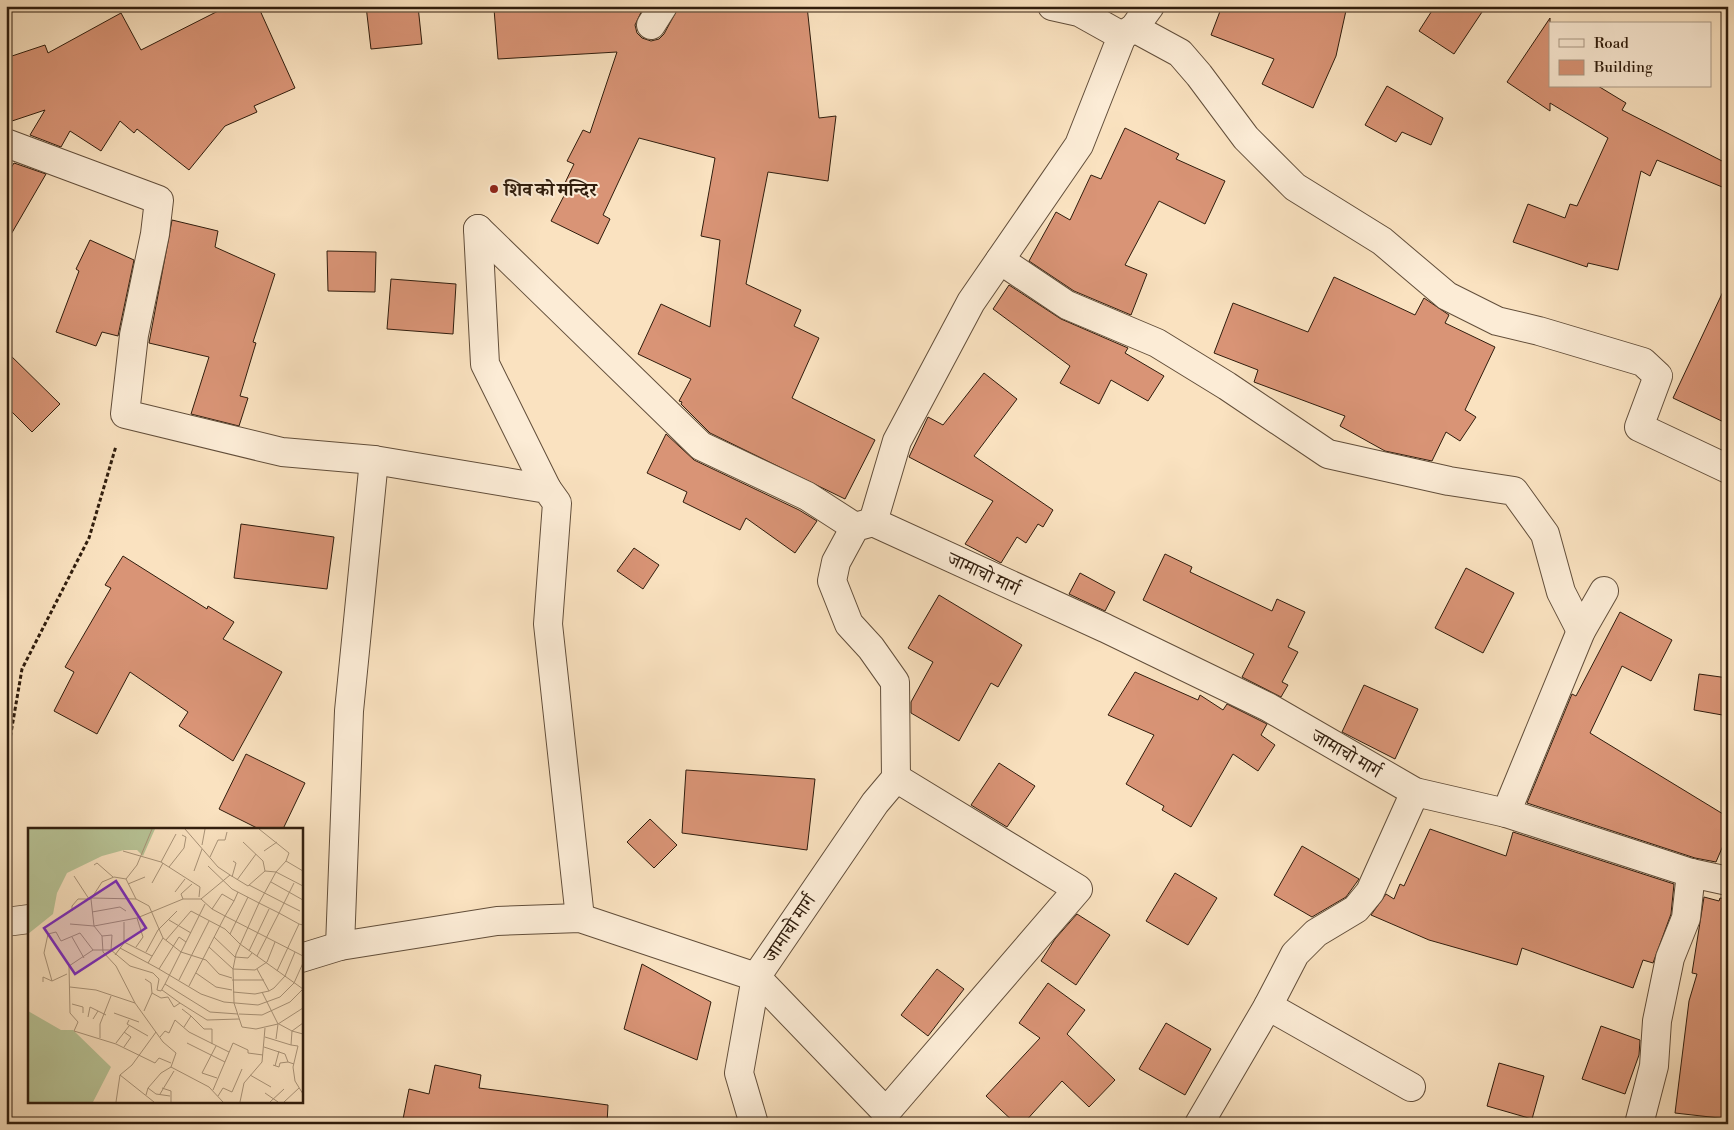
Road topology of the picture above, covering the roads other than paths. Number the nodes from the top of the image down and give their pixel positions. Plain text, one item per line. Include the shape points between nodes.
1 (1052, 6) edge
2 (1150, 6) edge
3 (1078, 9) edge
4 (1128, 32) junction
5 (6, 144) edge
6 (1000, 260) junction
7 (374, 460) junction
8 (1728, 469) edge
9 (547, 489) junction
10 (864, 525) junction
11 (1604, 591) dead end
12 (1581, 631) junction
13 (896, 778) junction
14 (1415, 792) junction
15 (1506, 813) junction
16 (1691, 873) junction
17 (1728, 881) edge
18 (580, 918) junction
19 (28, 919) edge
20 (6, 922) edge
21 (340, 946) junction
22 (302, 958) edge
23 (756, 977) junction
24 (1268, 1006) junction
25 (1412, 1087) dead end
26 (885, 1118) edge
27 (1202, 1123) edge
28 (754, 1124) edge
29 (1639, 1124) edge

1 - 3 street
2 - 4 street
3 - 4 street
4 - 6 street via 1079,145
4 - 8 street via 1180,53 1246,138 1295,187 1382,241 1447,296 1497,320 1643,362 1658,376 1639,427
5 - 7 street via 159,200 134,335 125,414 282,452
6 - 10 street via 971,302 898,441
6 - 12 street via 1068,305 1157,343 1328,454 1449,481 1514,491 1545,534 1561,592
7 - 9 street
7 - 21 street via 349,711
9 - 10 street, जामाचो मार्ग via 485,364 478,229 701,446
9 - 18 street via 557,503 548,624
10 - 13 street via 836,562 832,581 850,624 872,648 895,682
10 - 14 street, जामाचो मार्ग via 1105,628 1259,703
11 - 12 street
12 - 15 street
13 - 23 street, जामाचो मार्ग via 854,833
13 - 26 street via 1078,889
14 - 15 street, जामाचो मार्ग
14 - 24 street via 1370,892 1356,909 1305,942 1295,954
15 - 16 street, जामाचो मार्ग
16 - 17 street, जामाचो मार्ग
16 - 29 street via 1686,918 1670,958 1657,1020 1654,1066
18 - 21 street via 497,921
18 - 23 street
19 - 20 street
21 - 22 street
23 - 26 street
23 - 28 street, जामाचो मार्ग via 739,1073
24 - 25 street
24 - 27 street

